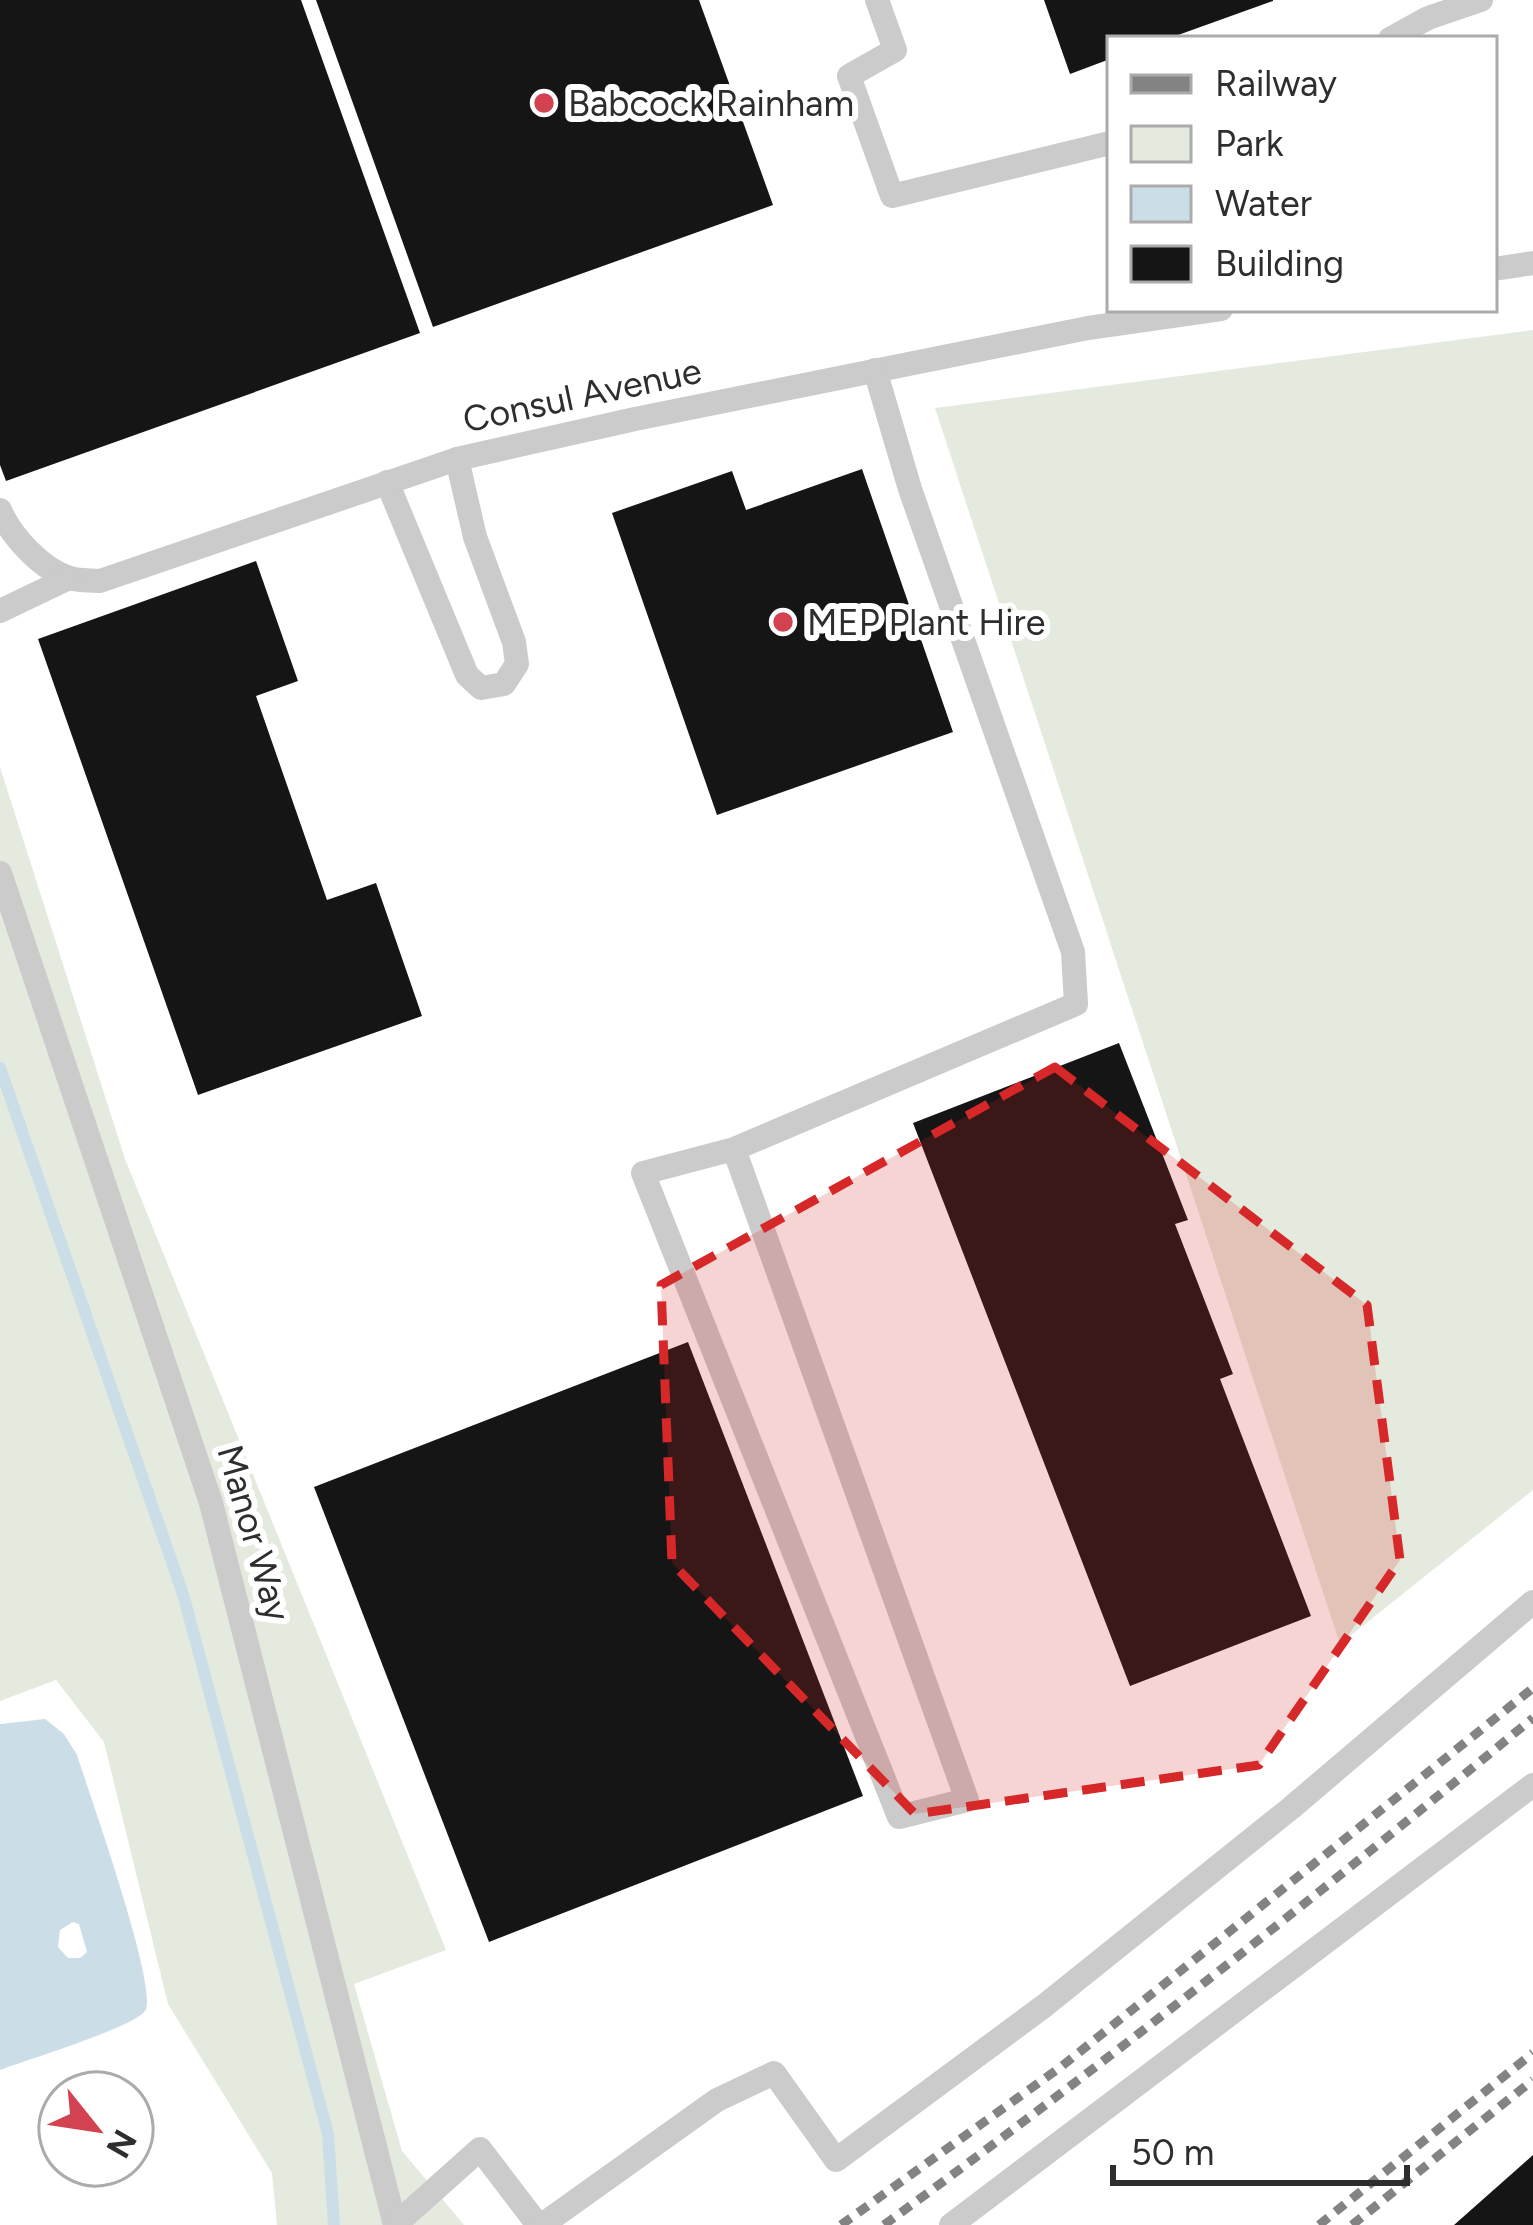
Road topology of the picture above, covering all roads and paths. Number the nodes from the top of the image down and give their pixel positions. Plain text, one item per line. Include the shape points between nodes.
1 (877, 0) edge
2 (1481, 0) edge
3 (1432, 28) edge
4 (1401, 36) edge
5 (1107, 143) edge
6 (1533, 263) edge
7 (1497, 269) edge
8 (1200, 312) edge
9 (875, 370) junction
10 (458, 459) junction
11 (387, 482) junction
12 (0, 510) edge
13 (69, 578) junction
14 (0, 611) edge
15 (0, 873) edge
16 (734, 1149) junction
17 (1533, 1602) edge
18 (1533, 1785) edge
19 (395, 2225) edge
20 (540, 2225) edge
21 (951, 2225) edge

1 - 5 lane via 895,50 849,76 892,196
2 - 3 lane
3 - 4 lane
6 - 7 lane
8 - 9 lane, Consul Avenue
9 - 10 lane, Consul Avenue
9 - 16 lane via 1073,952 1076,1004
10 - 11 lane, Consul Avenue
10 - 11 lane via 475,537 514,642 517,664 503,684 482,688 467,675
11 - 13 lane, Consul Avenue via 100,581
12 - 13 lane via 41,562
13 - 14 lane, Consul Avenue
15 - 19 lane, Manor Way via 212,1503
16 - 16 lane via 910,1643 967,1800 898,1816 644,1173
17 - 20 lane via 1096,1964 836,2159 774,2073 717,2100
18 - 21 lane
19 - 20 lane via 480,2149

